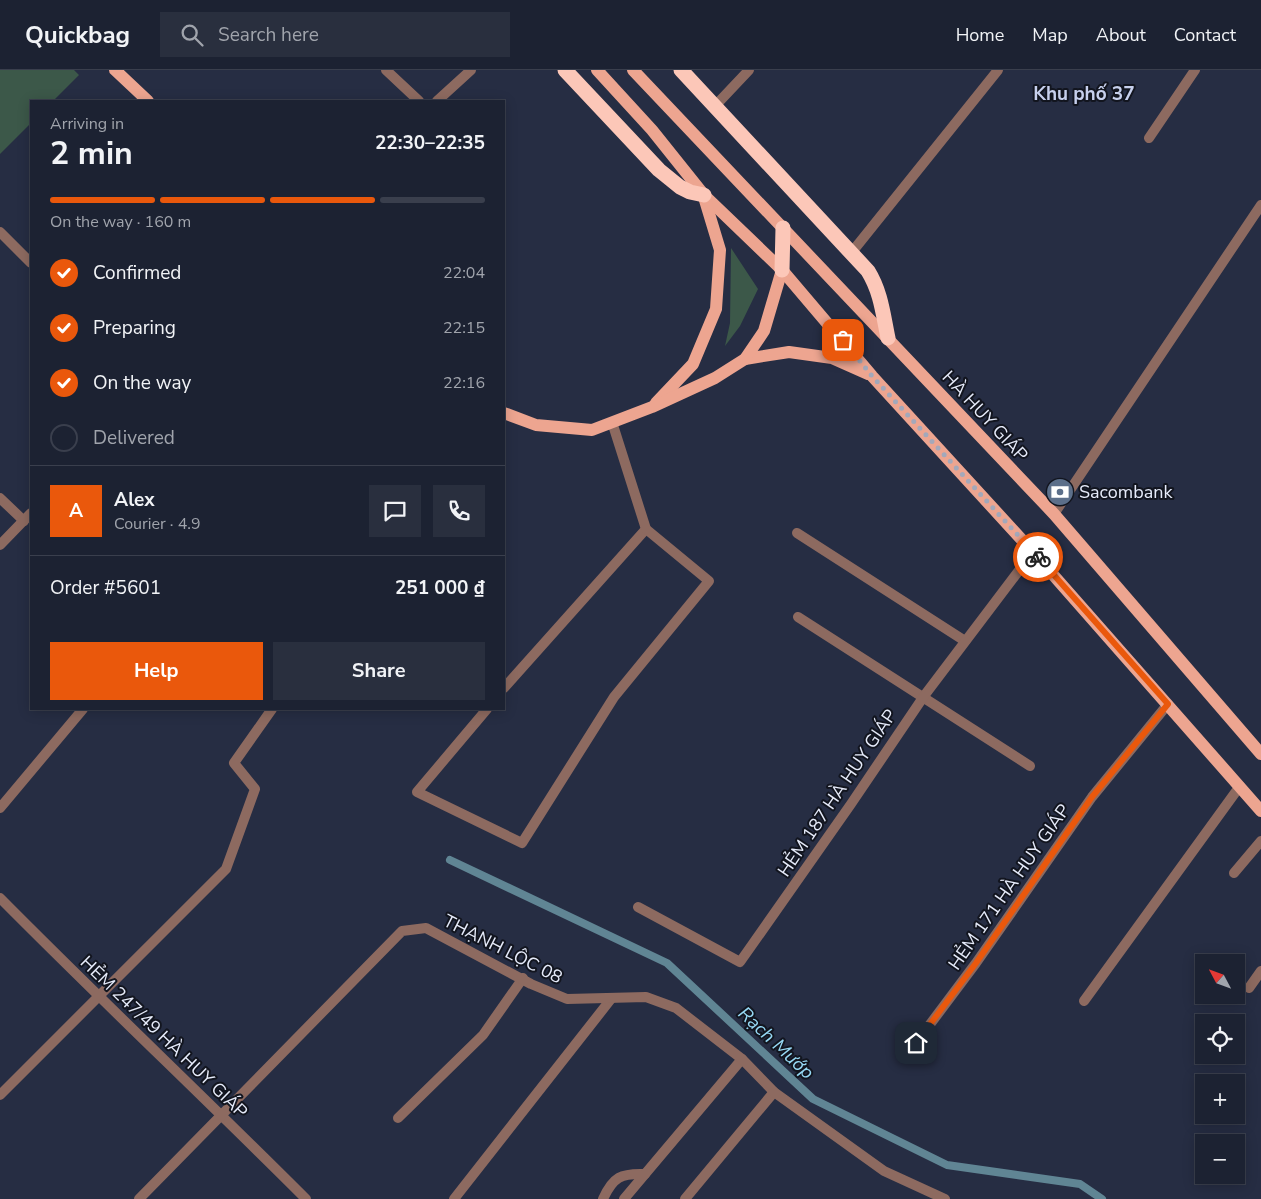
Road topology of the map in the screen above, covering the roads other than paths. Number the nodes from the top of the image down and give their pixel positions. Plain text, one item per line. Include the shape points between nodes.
1 (115, 70) edge
2 (386, 70) edge
3 (471, 70) edge
4 (565, 70) edge
5 (597, 70) edge
6 (633, 70) edge
7 (681, 70) edge
8 (748, 70) edge
9 (998, 70) edge
10 (1195, 70) edge
11 (147, 100) edge
12 (418, 100) edge
13 (438, 100) edge
14 (715, 106) junction
15 (1149, 138) dead end
16 (704, 195) junction
17 (1261, 205) edge
18 (783, 228) junction
19 (0, 232) edge
20 (852, 252) junction
21 (30, 262) edge
22 (782, 270) junction
23 (888, 338) junction
24 (745, 359) junction
25 (872, 376) junction
26 (652, 407) junction
27 (505, 413) edge
28 (612, 422) junction
29 (0, 498) edge
30 (30, 514) edge
31 (1054, 514) junction
32 (24, 521) junction
33 (646, 530) junction
34 (798, 533) dead end
35 (0, 545) edge
36 (1033, 552) junction
37 (798, 617) dead end
38 (965, 641) junction
39 (505, 687) edge
40 (924, 696) junction
41 (1168, 704) junction
42 (82, 710) edge
43 (271, 710) edge
44 (486, 710) edge
45 (1261, 754) edge
46 (1030, 766) dead end
47 (1240, 786) junction
48 (0, 808) edge
49 (1261, 811) edge
50 (1261, 840) edge
51 (1234, 873) dead end
52 (0, 898) edge
53 (638, 907) dead end
54 (1261, 972) edge
55 (524, 978) junction
56 (1249, 988) dead end
57 (98, 996) junction
58 (611, 999) junction
59 (1084, 1000) dead end
60 (916, 1043) dead end
61 (742, 1059) junction
62 (774, 1092) junction
63 (0, 1095) edge
64 (222, 1114) junction
65 (398, 1118) dead end
66 (645, 1174) junction
67 (926, 1195) edge
68 (139, 1199) edge
69 (306, 1199) edge
70 (454, 1199) edge
71 (603, 1199) edge
72 (624, 1199) edge
73 (685, 1199) edge
74 (946, 1199) edge

1 - 11 main road
2 - 12 street
3 - 13 street
4 - 16 highway via 659,170 680,187
5 - 16 main road via 652,130
6 - 18 main road, HÀ HUY GIÁP
7 - 14 highway
8 - 14 street
9 - 20 street
10 - 15 street
14 - 20 highway
16 - 22 main road
16 - 26 main road via 720,250 716,309 693,364
17 - 31 street
18 - 22 highway
18 - 23 main road, HÀ HUY GIÁP
19 - 21 street
20 - 23 highway via 876,284
22 - 24 main road via 764,331
22 - 25 main road
23 - 31 main road, HÀ HUY GIÁP
24 - 25 main road via 788,352 806,354 832,358
24 - 26 main road via 716,378
25 - 36 main road
26 - 28 main road
27 - 28 main road via 536,425 564,428 592,430
28 - 33 street
29 - 32 street
30 - 32 street
31 - 45 main road, HÀ HUY GIÁP
32 - 35 street
33 - 39 street
33 - 44 street via 709,581 614,697 522,843 417,792
34 - 38 street
36 - 38 street, HẺM 187 HÀ HUY GIÁP
36 - 41 main road
37 - 40 street
38 - 40 street, HẺM 187 HÀ HUY GIÁP
40 - 46 street
40 - 53 street, HẺM 187 HÀ HUY GIÁP via 740,962
41 - 47 main road
41 - 60 street, HẺM 171 HÀ HUY GIÁP via 1092,797
42 - 48 street
43 - 57 street via 234,763 255,789 226,869
47 - 49 main road
47 - 59 street
50 - 51 street
52 - 57 street, HẺM 247/49 HÀ HUY GIÁP
54 - 56 street
55 - 58 street, THẠNH LỘC 08 via 567,999
55 - 64 street, THẠNH LỘC 08 via 426,928 402,932
55 - 65 street via 483,1035
57 - 63 street
57 - 64 street, HẺM 247/49 HÀ HUY GIÁP
58 - 61 street, THẠNH LỘC 08 via 646,997 676,1008
58 - 70 street
61 - 62 street, THẠNH LỘC 08
61 - 66 street
62 - 67 street, THẠNH LỘC 08 via 884,1170
62 - 73 street
64 - 68 street
64 - 69 street, HẺM 247/49 HÀ HUY GIÁP
66 - 71 street via 626,1173 610,1184
66 - 72 street
67 - 74 street, THẠNH LỘC 08

